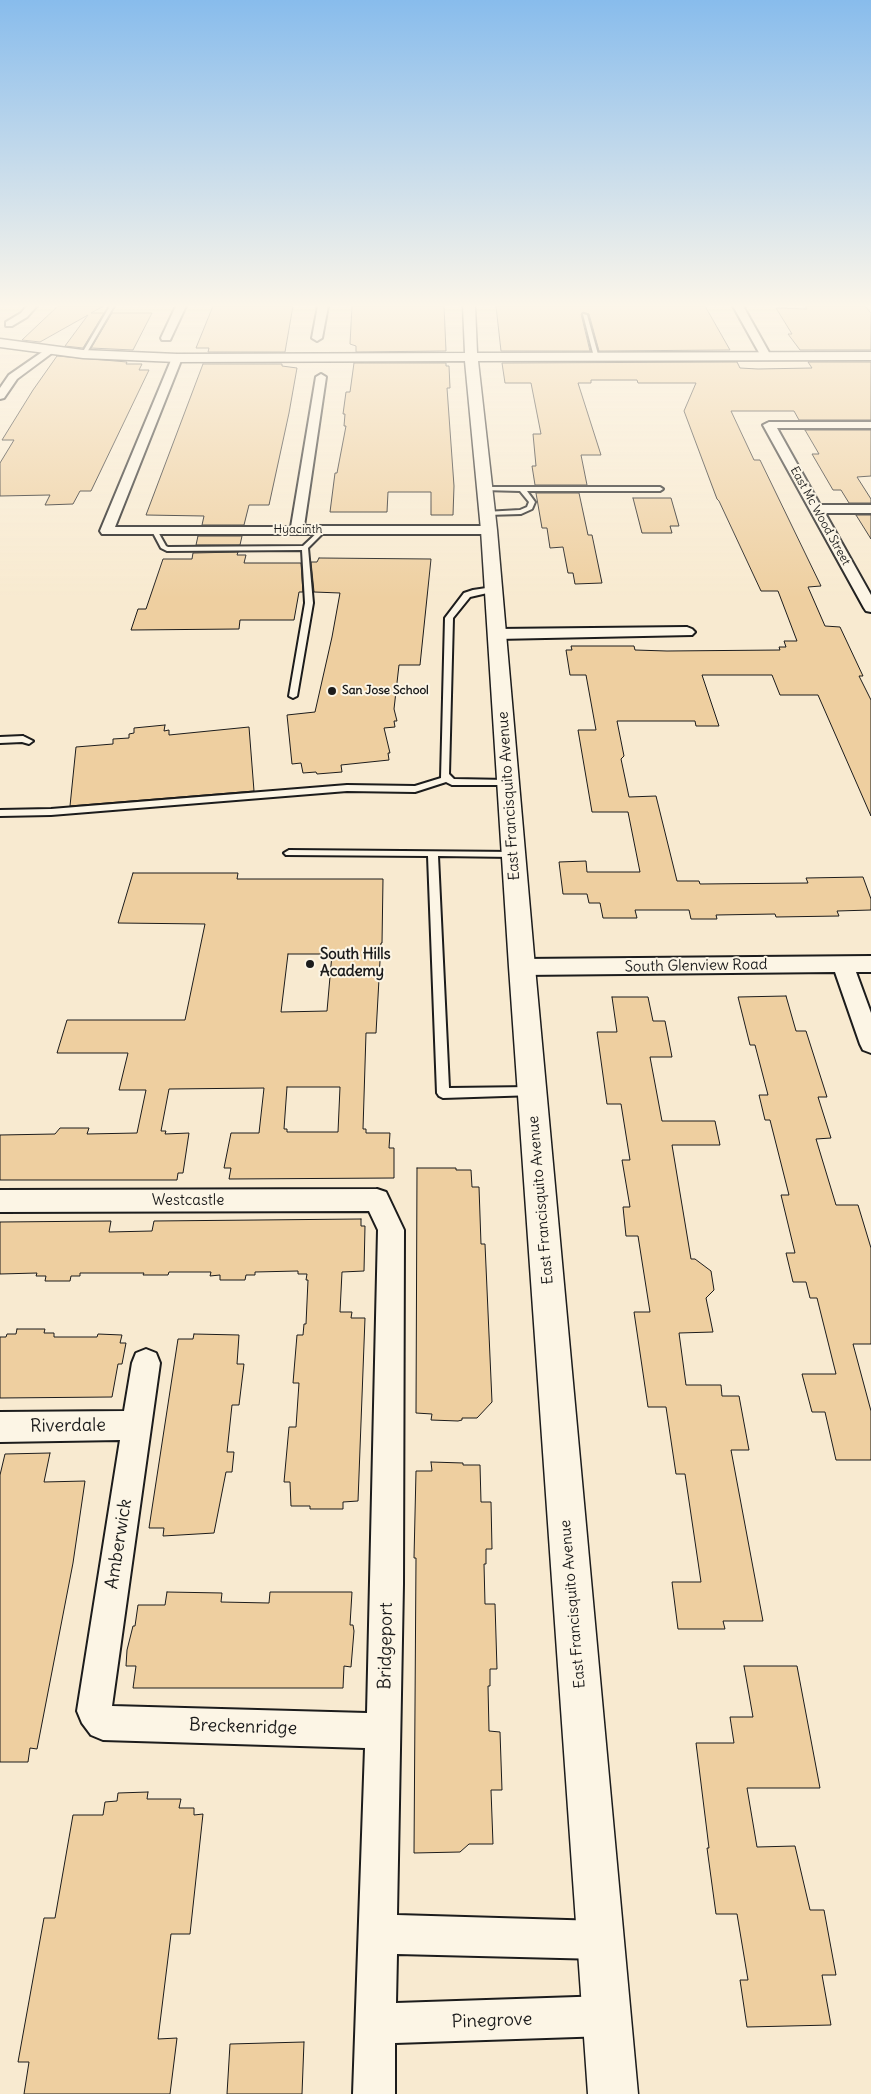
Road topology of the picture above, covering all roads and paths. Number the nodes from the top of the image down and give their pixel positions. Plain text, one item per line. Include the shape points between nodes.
1 (159, 404) edge
2 (317, 404) edge
3 (476, 404) edge
4 (871, 425) edge
5 (485, 489) junction
6 (522, 489) junction
7 (660, 489) dead end
8 (818, 509) junction
9 (871, 509) edge
10 (488, 522) junction
11 (297, 530) junction
12 (323, 530) junction
13 (154, 531) junction
14 (305, 548) junction
15 (493, 589) junction
16 (871, 608) edge
17 (688, 632) dead end
18 (497, 634) junction
19 (293, 696) dead end
20 (0, 740) edge
21 (29, 741) dead end
22 (447, 779) junction
23 (508, 783) junction
24 (0, 813) edge
25 (289, 853) dead end
26 (433, 854) junction
27 (513, 854) junction
28 (843, 964) junction
29 (871, 964) edge
30 (522, 967) junction
31 (871, 1044) edge
32 (532, 1092) junction
33 (377, 1200) joint
34 (0, 1201) edge
35 (146, 1363) dead end
36 (137, 1425) junction
37 (0, 1427) edge
38 (103, 1723) joint
39 (384, 1731) junction
40 (378, 1934) junction
41 (601, 1940) junction
42 (607, 2016) junction
43 (376, 2024) junction
44 (374, 2094) edge
45 (613, 2094) edge

1 - 13 street, Hyacinth via 107,532
2 - 11 street
3 - 5 street, East Francisquito Avenue
4 - 8 street, East Mc Wood Street via 769,425
5 - 6 lane
5 - 10 street, East Francisquito Avenue
6 - 7 lane
6 - 10 lane via 532,502 530,508
8 - 9 street
8 - 16 street, East Mc Wood Street
10 - 12 street, Hyacinth
10 - 15 street, East Francisquito Avenue
11 - 12 street, Hyacinth
11 - 13 street, Hyacinth
12 - 14 lane
13 - 14 lane via 167,548
14 - 19 lane via 309,603
15 - 18 street, East Francisquito Avenue
15 - 22 lane via 467,595 449,618
17 - 18 street
18 - 23 street, East Francisquito Avenue
20 - 21 lane
22 - 23 lane via 452,782
22 - 24 lane via 415,789 348,788 51,812
23 - 27 street, East Francisquito Avenue
25 - 26 lane
26 - 27 lane
26 - 32 lane via 443,1093
27 - 30 street, East Francisquito Avenue
28 - 29 street, South Glenview Road
28 - 30 street, South Glenview Road
28 - 31 street
30 - 32 street, East Francisquito Avenue
32 - 41 street, East Francisquito Avenue
33 - 34 street, Westcastle
33 - 39 street, Bridgeport via 391,1230
35 - 36 street, Amberwick
36 - 37 street, Riverdale
36 - 38 street, Amberwick via 94,1711
38 - 39 street, Breckenridge
39 - 40 street, Bridgeport
40 - 41 street
40 - 43 street, Bridgeport
41 - 42 street, East Francisquito Avenue
42 - 43 street, Pinegrove
42 - 45 street, East Francisquito Avenue
43 - 44 street, Bridgeport

